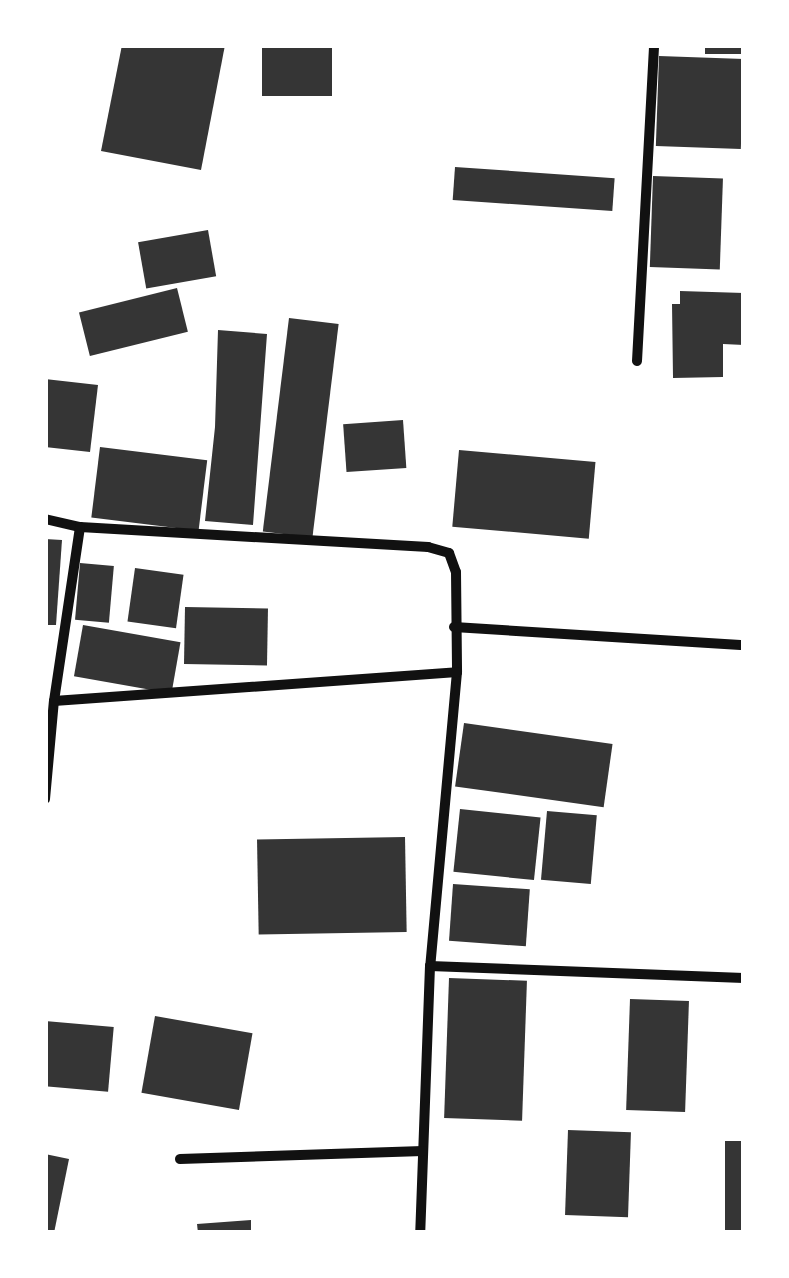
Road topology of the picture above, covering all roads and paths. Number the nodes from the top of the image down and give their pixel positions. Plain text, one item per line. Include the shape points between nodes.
1 (654, 45) edge
2 (637, 360) dead end
3 (45, 519) edge
4 (80, 527) junction
5 (454, 627) junction
6 (744, 646) edge
7 (457, 672) junction
8 (54, 702) junction
9 (45, 799) edge
10 (430, 966) junction
11 (744, 978) edge
12 (423, 1151) junction
13 (180, 1158) dead end
14 (420, 1233) edge

1 - 2 street
3 - 4 street
4 - 5 street via 428,547 449,553 456,572
4 - 8 street
5 - 6 street
5 - 7 street
7 - 8 street
7 - 10 street
8 - 9 street
10 - 11 street
10 - 12 street
12 - 13 street
12 - 14 street

